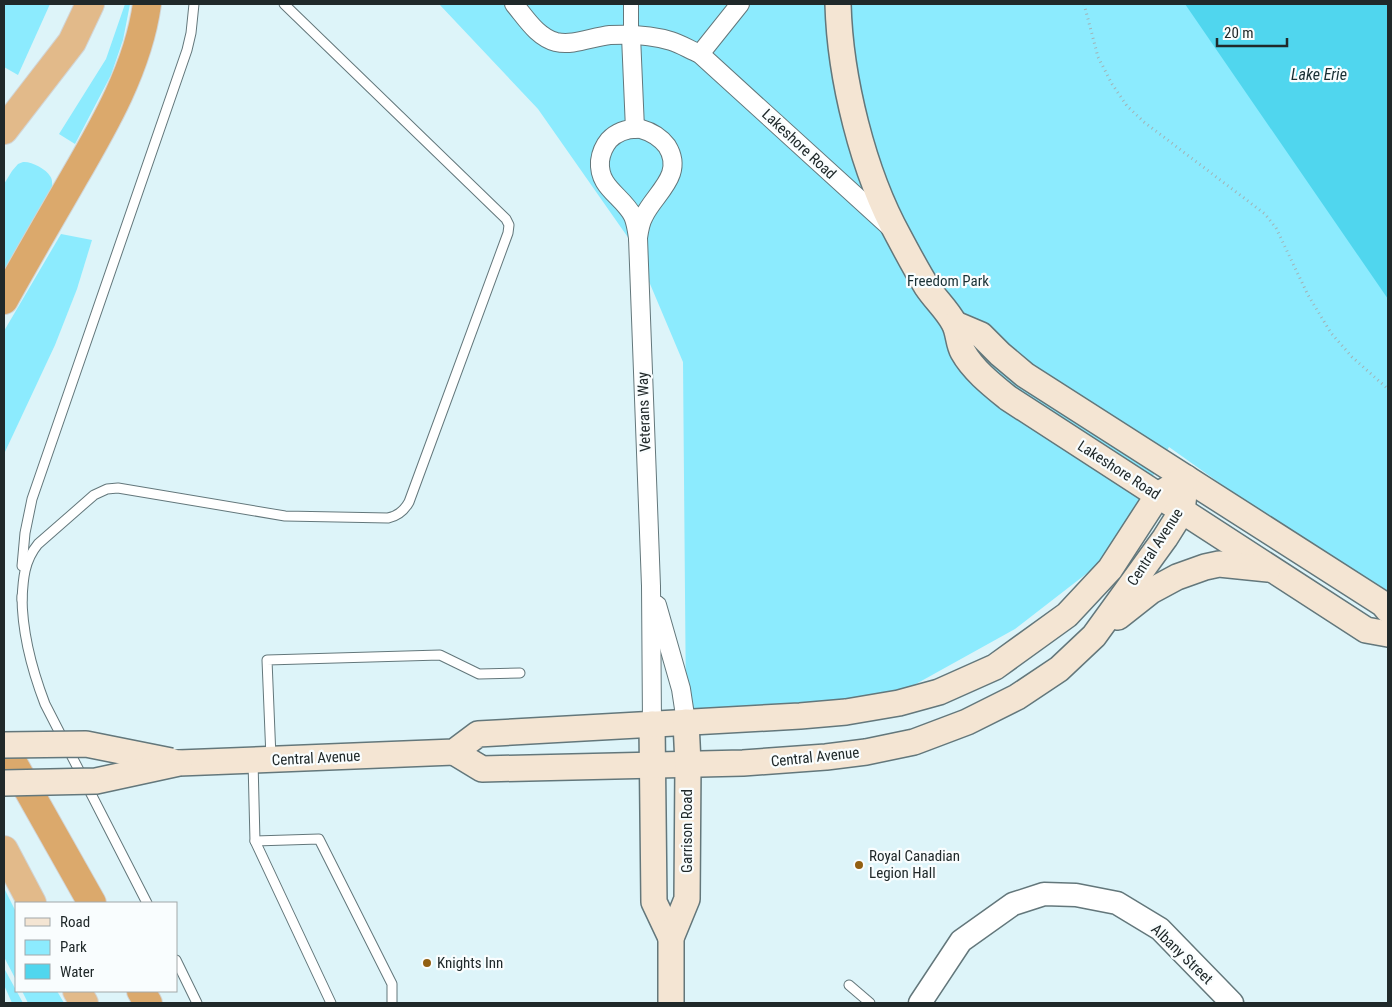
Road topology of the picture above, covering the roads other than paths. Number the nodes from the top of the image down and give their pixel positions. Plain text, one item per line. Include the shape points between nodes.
1 (90, 4) edge
2 (148, 4) edge
3 (194, 4) edge
4 (284, 4) edge
5 (514, 4) edge
6 (631, 4) edge
7 (740, 4) edge
8 (838, 4) edge
9 (631, 36) junction
10 (700, 54) junction
11 (635, 129) junction
12 (4, 130) edge
13 (897, 234) junction
14 (638, 238) junction
15 (4, 300) edge
16 (955, 324) junction
17 (1186, 478) junction
18 (1158, 496) junction
19 (1182, 511) junction
20 (1272, 569) junction
21 (651, 586) junction
22 (22, 600) junction
23 (1388, 610) edge
24 (1388, 634) edge
25 (1094, 636) junction
26 (520, 673) dead end
27 (686, 722) junction
28 (652, 724) junction
29 (4, 746) edge
30 (454, 752) junction
31 (262, 760) junction
32 (178, 763) junction
33 (688, 764) junction
34 (652, 765) junction
35 (4, 783) edge
36 (255, 841) junction
37 (4, 850) edge
38 (31, 902) edge
39 (91, 902) edge
40 (146, 902) edge
41 (671, 938) junction
42 (178, 964) edge
43 (848, 985) dead end
44 (78, 992) edge
45 (142, 992) edge
46 (84, 1003) edge
47 (148, 1003) edge
48 (197, 1003) edge
49 (331, 1003) edge
50 (392, 1003) edge
51 (671, 1003) edge
52 (870, 1003) edge
53 (920, 1003) edge
54 (1232, 1003) edge

1 - 12 highway via 72,42
2 - 15 highway via 138,44 120,90 92,147
3 - 22 lane via 187,50 32,500 25,533
4 - 22 lane via 509,225 409,502 400,514 388,518 285,516 118,488 107,489 94,495 32,551 23,573
5 - 9 street, Lakeshore Road via 535,30 556,42 610,35
6 - 9 street
7 - 10 street
8 - 13 main road, Lakeshore Road via 844,72 856,124 874,181
9 - 10 street, Lakeshore Road via 673,41
9 - 11 street
10 - 13 street, Lakeshore Road
11 - 14 street, Veterans Way via 647,130 658,136 669,151 672,162 668,181 644,216
11 - 14 street, Veterans Way via 617,134 608,142 602,152 600,170 607,187 633,216
13 - 16 main road, Lakeshore Road via 927,287
14 - 21 street, Veterans Way
16 - 17 main road, Lakeshore Road via 981,335 1026,375
16 - 18 main road, Lakeshore Road via 963,352 982,376 1008,398
17 - 18 main road, Central Avenue
17 - 19 main road, Central Avenue
17 - 23 main road, Lakeshore Road
18 - 19 main road, Lakeshore Road
18 - 27 main road, Central Avenue via 1110,569 1067,615 995,667 938,692 899,703 846,712
19 - 20 main road, Lakeshore Road
19 - 25 main road, Central Avenue
20 - 24 main road, Lakeshore Road via 1366,630
20 - 25 main road via 1219,564 1177,576
21 - 27 street, Veterans Way via 681,689
21 - 28 street, Veterans Way
22 - 40 lane via 27,642 45,704
25 - 33 main road, Central Avenue via 1059,668 1017,697 967,722 914,742 826,757
26 - 31 lane via 479,674 440,655 267,660
27 - 28 main road, Central Avenue
27 - 33 main road, Garrison Road
28 - 30 main road, Central Avenue via 478,734
28 - 34 main road, Garrison Road
29 - 32 main road, Central Avenue, bridge via 86,744
29 - 39 highway
30 - 31 main road, Central Avenue
30 - 34 main road, Central Avenue via 482,769
31 - 32 main road, Central Avenue
31 - 36 lane
32 - 35 main road, Central Avenue, bridge via 96,781
33 - 34 main road, Central Avenue
33 - 41 main road, Garrison Road via 687,899
34 - 41 main road, Garrison Road via 654,902
36 - 49 lane
36 - 50 lane via 319,839 392,984
37 - 38 highway
41 - 51 main road, Garrison Road
42 - 48 lane
43 - 52 lane
44 - 46 highway
45 - 47 highway
53 - 54 street, Albany Street via 961,941 1013,904 1044,894 1076,895 1117,903 1160,929

